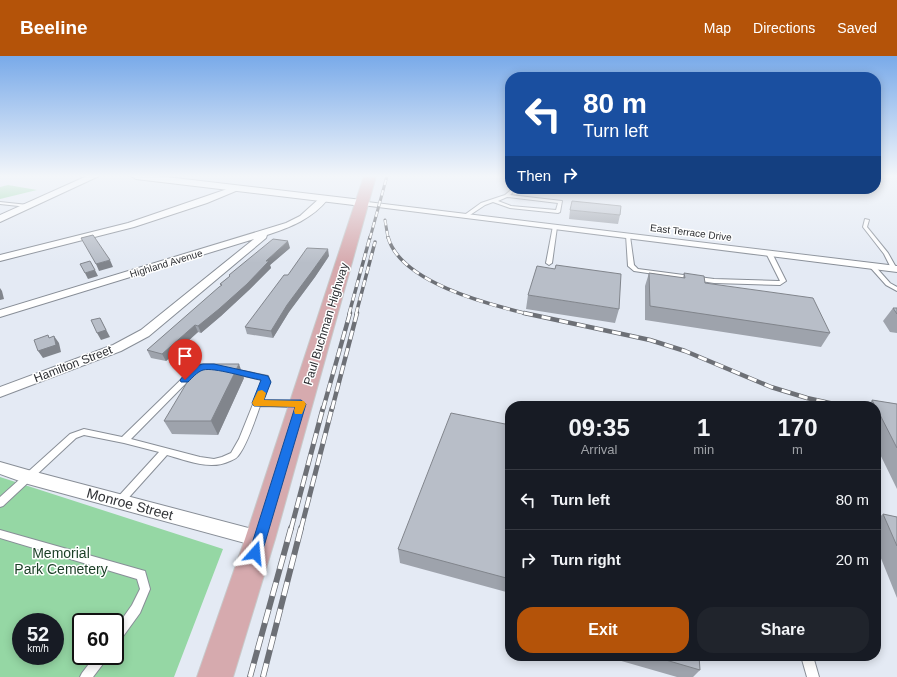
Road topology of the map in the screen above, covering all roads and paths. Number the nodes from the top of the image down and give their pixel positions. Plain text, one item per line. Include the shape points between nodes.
1 (18, 205) edge
2 (192, 205) edge
3 (317, 205) edge
4 (361, 205) edge
5 (378, 205) edge
6 (482, 205) edge
7 (505, 205) edge
8 (559, 205) edge
9 (28, 206) joint
10 (465, 216) junction
11 (0, 219) edge
12 (867, 220) dead end
13 (555, 227) junction
14 (268, 232) junction
15 (628, 236) junction
16 (769, 253) junction
17 (0, 258) edge
18 (549, 263) dead end
19 (872, 266) junction
20 (895, 269) edge
21 (897, 289) edge
22 (0, 314) edge
23 (0, 392) edge
24 (257, 403) junction
25 (301, 404) junction
26 (124, 440) junction
27 (165, 451) junction
28 (0, 468) edge
29 (28, 477) junction
30 (120, 501) junction
31 (0, 503) edge
32 (0, 534) edge
33 (260, 539) junction
34 (124, 626) edge
35 (808, 661) edge
36 (95, 665) edge
37 (86, 677) edge
38 (215, 677) edge
39 (813, 677) edge

1 - 9 lane
2 - 17 street via 131,225
3 - 14 street, Highland Avenue via 289,226
4 - 25 main road, Paul Buchman Highway
5 - 10 street, East Terrace Drive
6 - 10 lane
7 - 8 lane via 558,212
9 - 11 street
10 - 13 street, East Terrace Drive
12 - 20 lane via 865,227
13 - 15 street, East Terrace Drive
13 - 18 lane
14 - 22 street, Highland Avenue
14 - 23 street, Hamilton Street via 145,333 117,348
15 - 16 street, East Terrace Drive
15 - 16 lane via 631,266 636,270 714,281 780,283 783,281 782,276
16 - 19 street, East Terrace Drive
19 - 20 street, East Terrace Drive
19 - 21 lane via 888,284
24 - 25 lane
24 - 26 lane via 266,382 265,378 203,367 195,370
24 - 27 lane via 234,455 214,462
25 - 33 main road, Paul Buchman Highway
26 - 27 lane
26 - 29 lane via 84,432 78,434
27 - 30 lane
28 - 29 street, Monroe Street
29 - 30 street, Monroe Street
29 - 31 lane
30 - 33 street, Monroe Street
32 - 34 lane via 141,575 146,589
33 - 38 main road, Paul Buchman Highway
35 - 39 lane
36 - 37 lane

